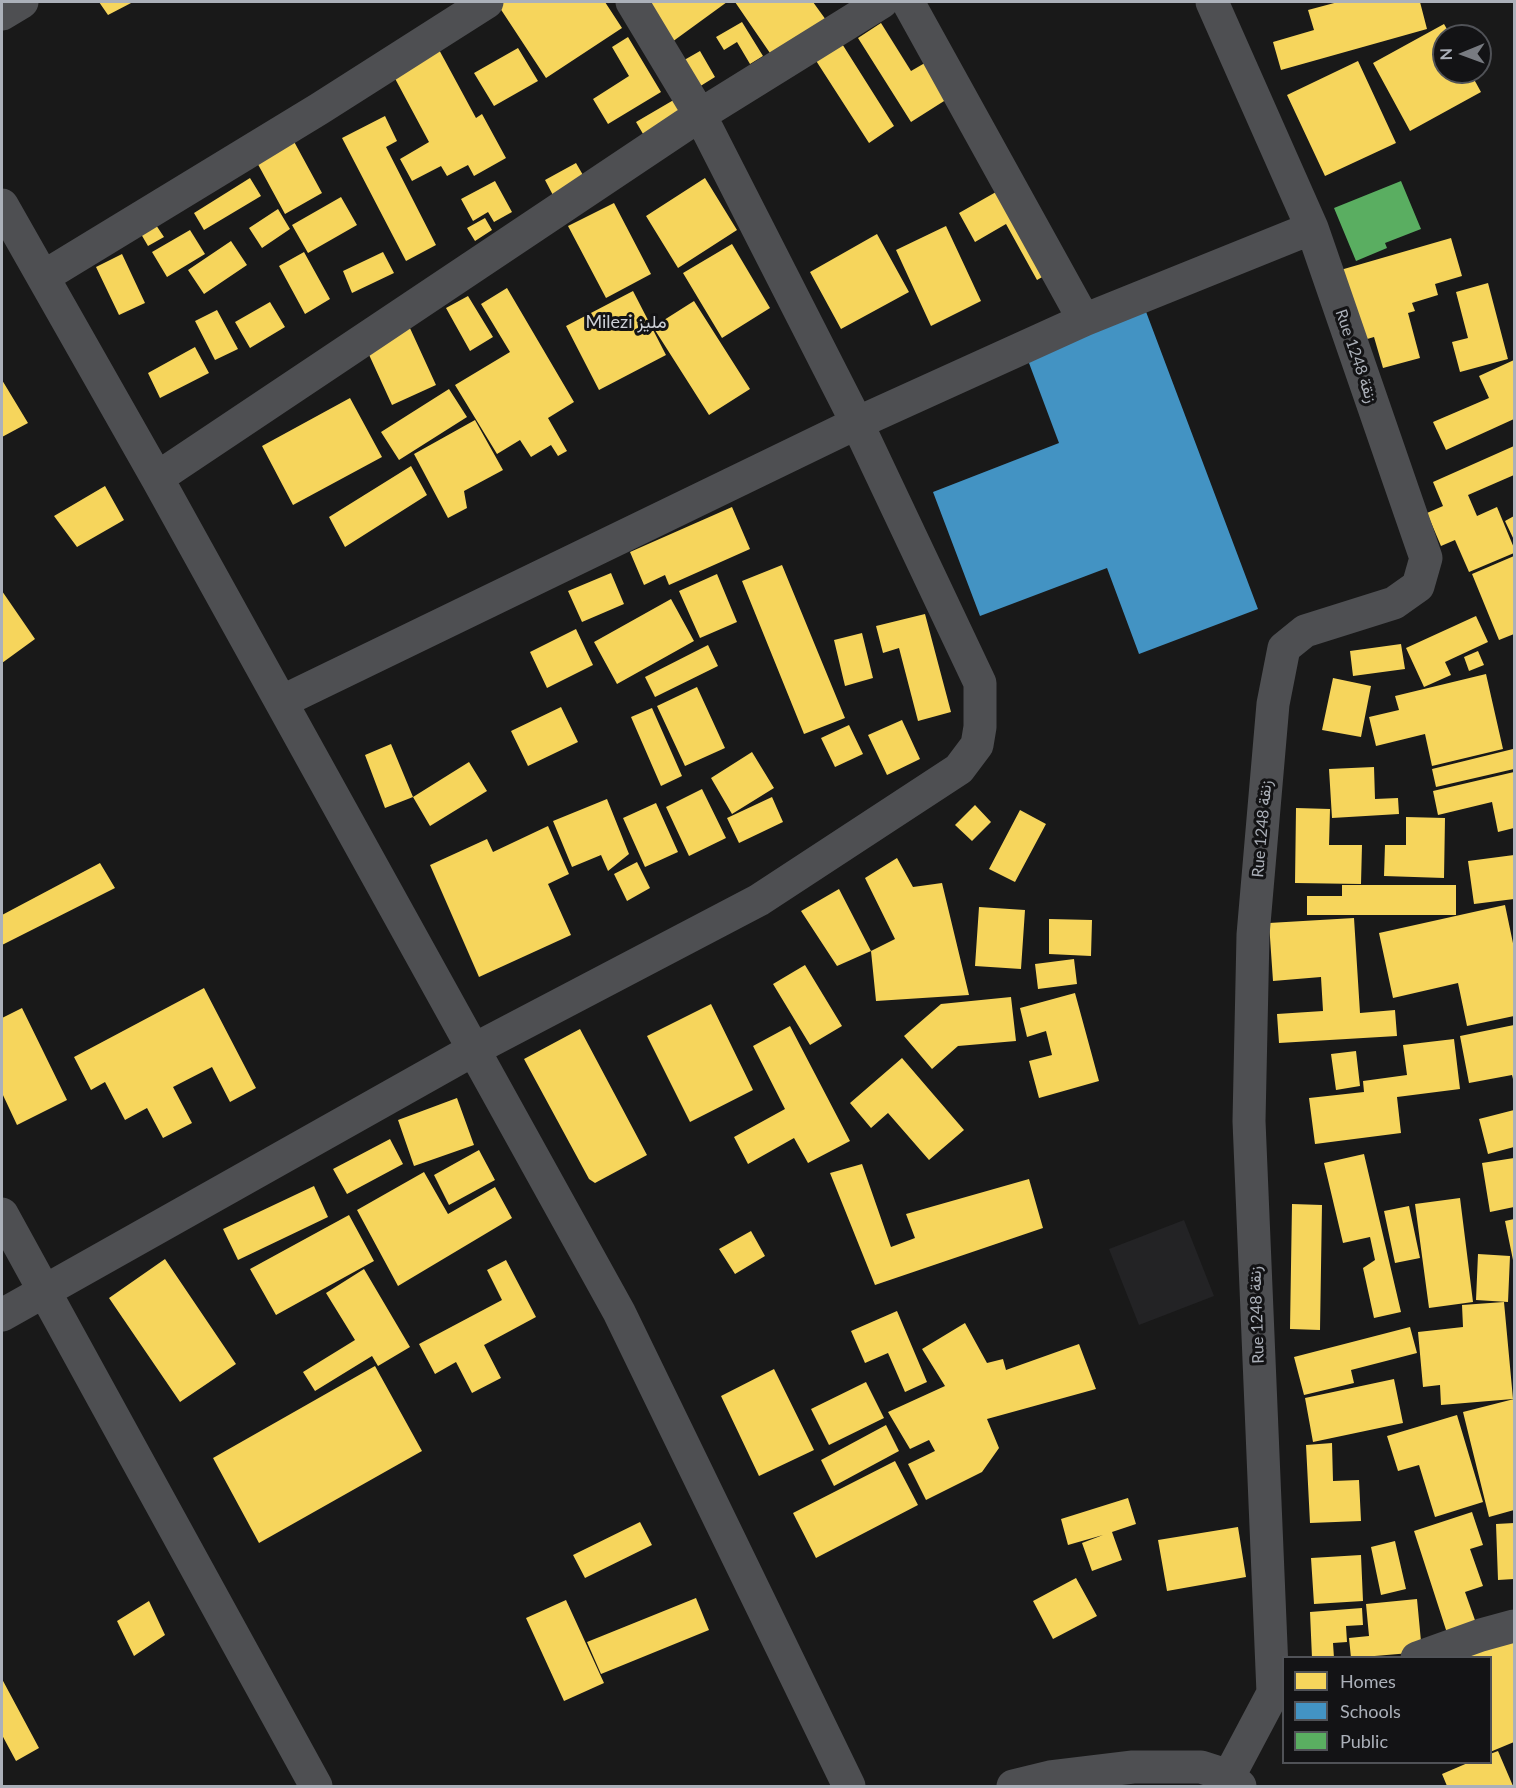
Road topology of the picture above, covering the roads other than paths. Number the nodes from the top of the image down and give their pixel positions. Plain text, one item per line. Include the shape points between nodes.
1 (22, 2) edge
2 (487, 2) edge
3 (632, 2) edge
4 (882, 2) edge
5 (908, 2) edge
6 (1212, 2) edge
7 (2, 14) edge
8 (700, 115) junction
9 (2, 205) edge
10 (1312, 228) junction
11 (43, 277) junction
12 (1084, 320) junction
13 (857, 423) junction
14 (157, 478) junction
15 (281, 702) junction
16 (473, 1050) junction
17 (2, 1214) edge
18 (44, 1291) junction
19 (2, 1315) edge
20 (1515, 1626) edge
21 (1423, 1656) edge
22 (1278, 1692) edge
23 (1234, 1781) edge
24 (316, 1786) edge
25 (849, 1786) edge
26 (1013, 1786) edge

1 - 7 street
2 - 11 street
3 - 8 street
4 - 8 street
5 - 12 street
6 - 10 street, Rue 1248 زنقة
8 - 13 street
8 - 14 street
9 - 11 street
10 - 12 street
10 - 22 street, Rue 1248 زنقة via 1426,558 1418,586 1394,603 1305,631 1284,648 1273,704 1253,935 1249,1121
11 - 14 street
12 - 13 street
13 - 15 street
13 - 16 street via 980,683 976,745 959,769 759,900
14 - 15 street
15 - 16 street
16 - 18 street
16 - 25 street via 619,1312
17 - 18 street
18 - 19 street
18 - 24 street
20 - 21 street
22 - 23 street, Rue 1248 زنقة
23 - 26 street via 1201,1767 1132,1767 1050,1777

